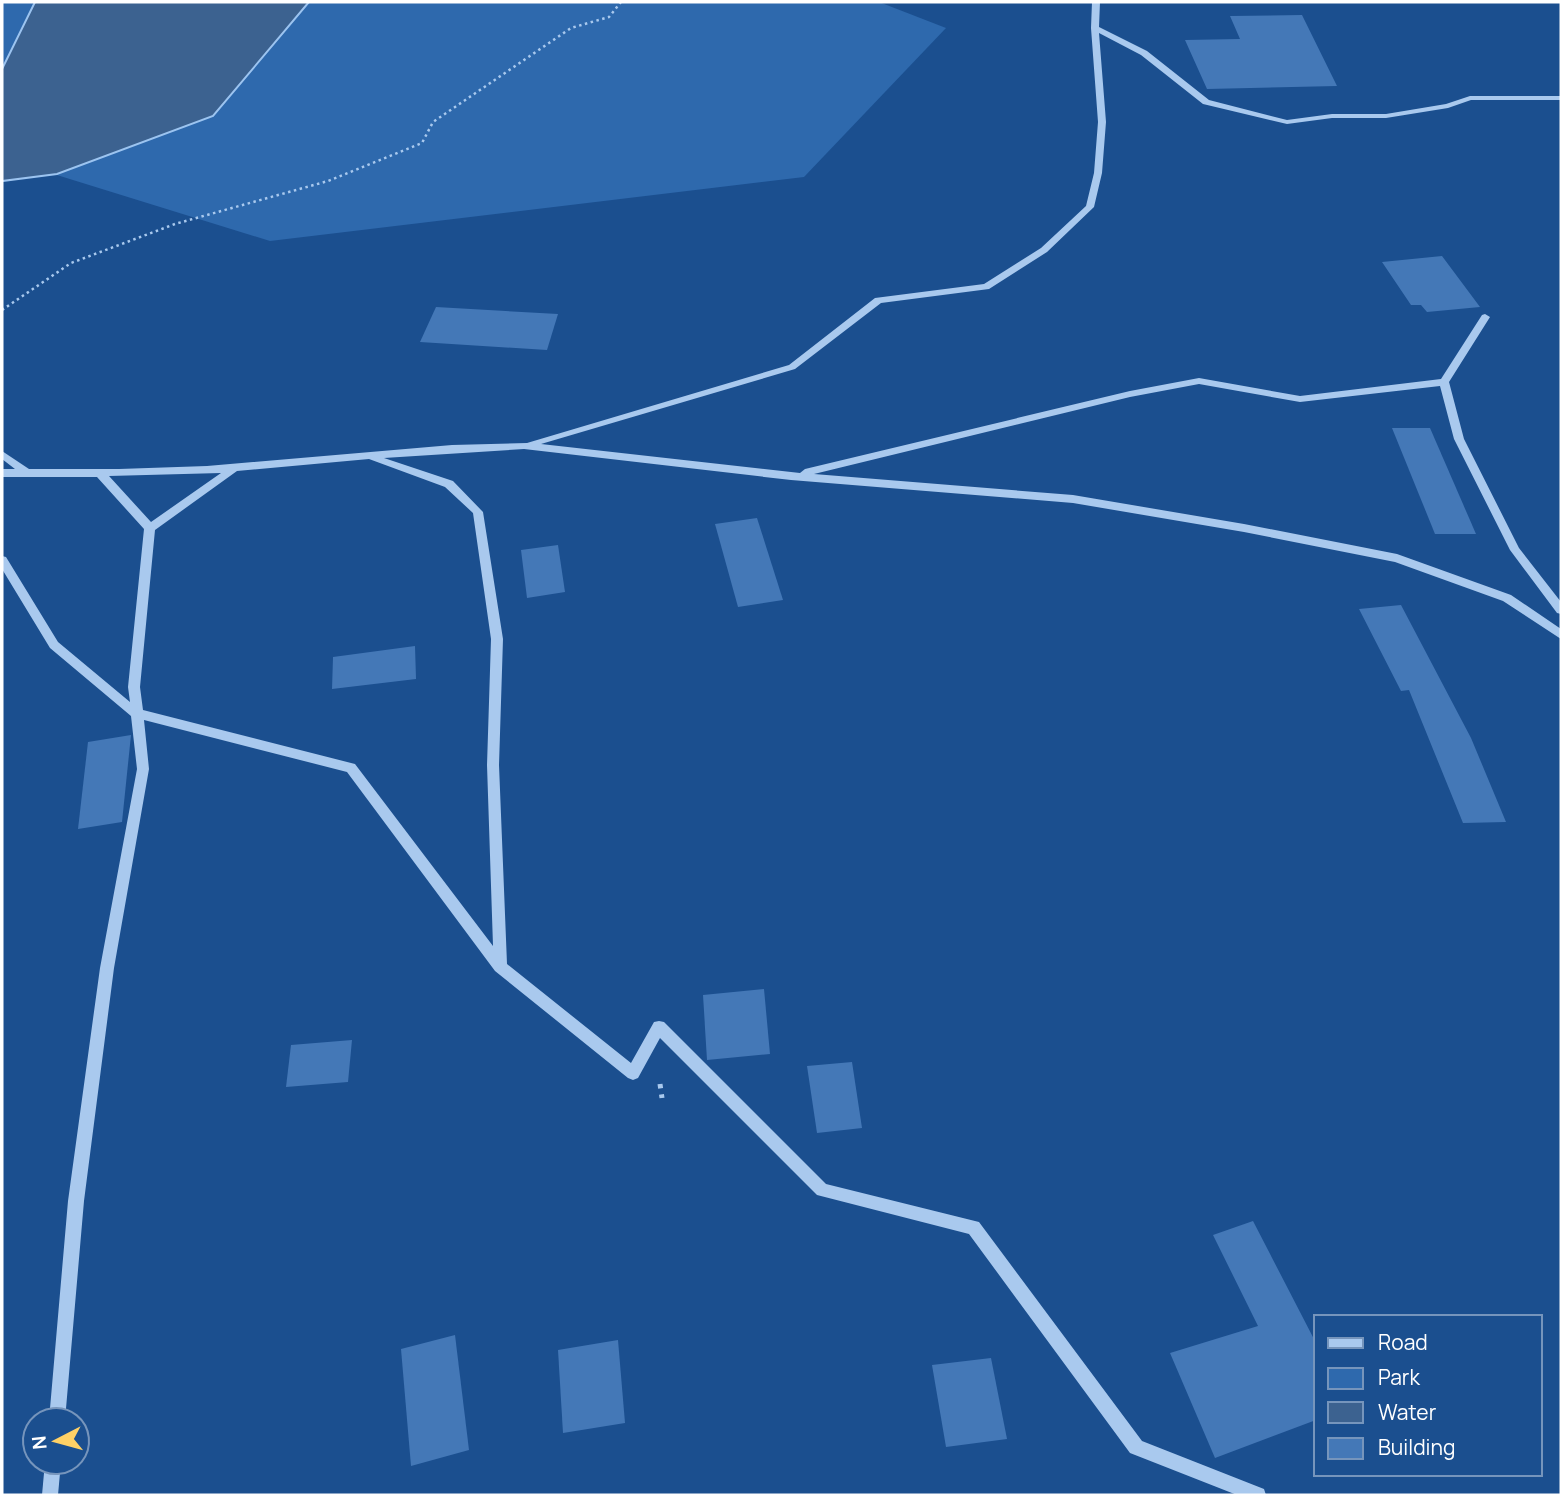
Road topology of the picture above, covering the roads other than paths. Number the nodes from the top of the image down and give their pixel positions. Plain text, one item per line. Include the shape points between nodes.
1 (1096, 2) edge
2 (1095, 28) junction
3 (1561, 98) edge
4 (1485, 317) dead end
5 (1444, 382) junction
6 (524, 446) junction
7 (2, 454) edge
8 (369, 456) junction
9 (233, 468) junction
10 (2, 473) edge
11 (27, 473) junction
12 (102, 474) junction
13 (791, 476) junction
14 (150, 528) junction
15 (2, 560) edge
16 (1561, 610) edge
17 (1561, 635) edge
18 (135, 713) junction
19 (500, 967) junction
20 (58, 1406) edge
21 (52, 1476) edge
22 (50, 1495) edge
23 (1258, 1495) edge

1 - 2 street
2 - 3 street via 1144,53 1206,102 1287,122 1386,116 1471,98
2 - 6 street via 1102,122 1098,173 1090,207 1044,250 986,287 878,300 792,367
4 - 5 street
5 - 13 street via 1300,399 1199,381
5 - 16 street via 1459,439 1515,550
6 - 8 street
6 - 13 street
7 - 11 street
8 - 9 street
8 - 19 street via 449,484 478,512 497,639 493,765
9 - 12 street
9 - 14 street
10 - 11 street
11 - 12 street
12 - 14 street
13 - 17 street via 1073,499 1384,555 1507,598
14 - 18 street
15 - 18 street via 54,645
18 - 19 street via 351,768
18 - 20 street via 143,769 107,968 75,1201
19 - 23 street via 633,1073 659,1027 822,1190 974,1227 1136,1447
21 - 22 street

